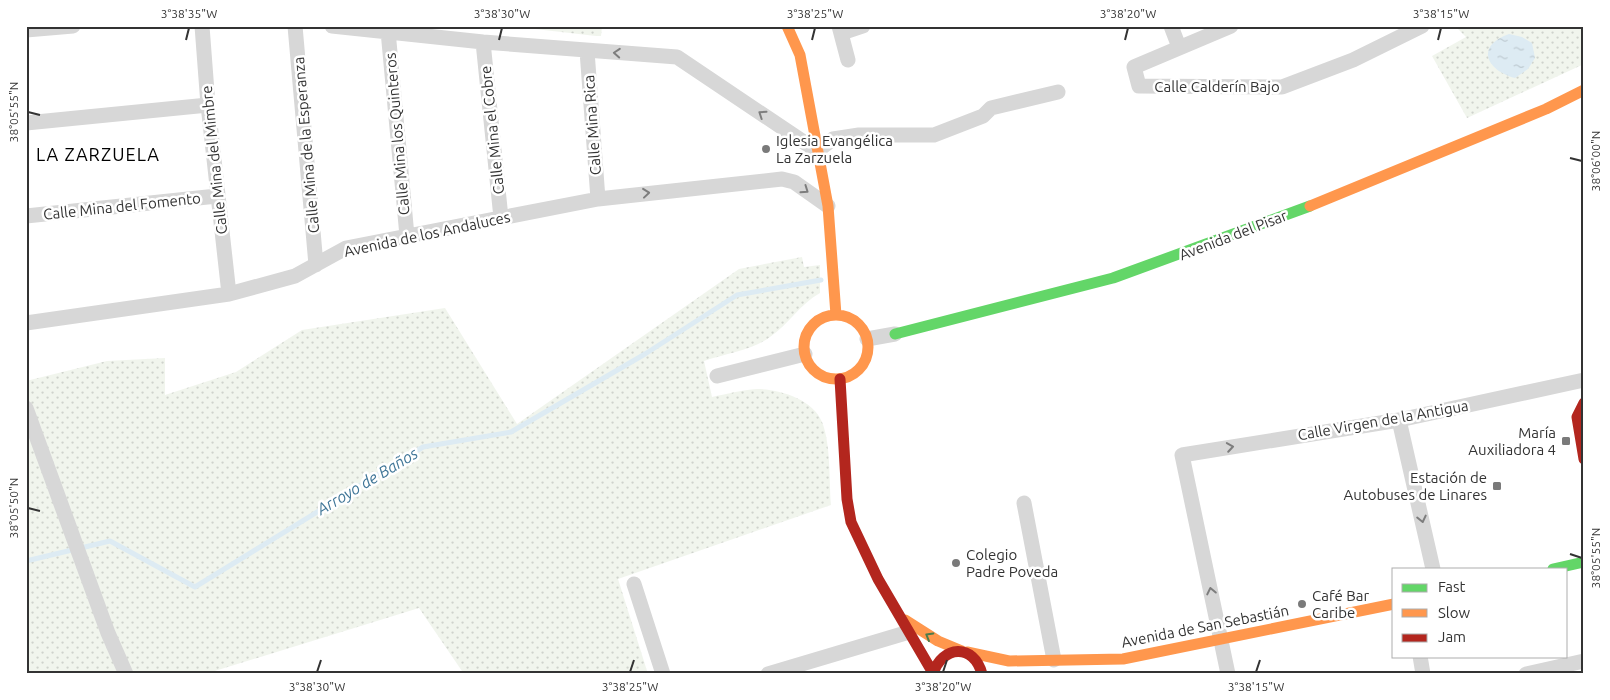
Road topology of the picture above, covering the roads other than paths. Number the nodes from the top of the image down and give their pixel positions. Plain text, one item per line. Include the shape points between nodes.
1 (73, 26) edge
2 (202, 26) edge
3 (295, 26) edge
4 (332, 26) edge
5 (787, 26) edge
6 (863, 26) edge
7 (1171, 26) edge
8 (1231, 26) edge
9 (1422, 26) edge
10 (26, 30) edge
11 (840, 30) edge
12 (388, 31) junction
13 (484, 42) junction
14 (1179, 47) junction
15 (587, 51) junction
16 (848, 60) dead end
17 (1584, 90) edge
18 (1058, 92) dead end
19 (208, 105) junction
20 (26, 123) edge
21 (817, 151) junction
22 (217, 196) junction
23 (598, 199) junction
24 (828, 206) junction
25 (26, 216) edge
26 (501, 218) junction
27 (407, 236) junction
28 (316, 265) junction
29 (229, 294) junction
30 (836, 315) junction
31 (26, 323) edge
32 (895, 334) joint
33 (867, 340) junction
34 (805, 354) junction
35 (717, 376) dead end
36 (840, 379) junction
37 (1584, 380) edge
38 (1584, 403) edge
39 (26, 408) edge
40 (1399, 420) junction
41 (1584, 458) edge
42 (1024, 503) dead end
43 (1584, 562) edge
44 (1433, 568) edge
45 (1557, 568) edge
46 (634, 584) dead end
47 (1392, 604) edge
48 (900, 614) junction
49 (909, 632) junction
50 (1221, 639) junction
51 (965, 652) junction
52 (1420, 658) edge
53 (1054, 660) junction
54 (1584, 661) edge
55 (1019, 662) junction
56 (998, 670) dead end
57 (933, 673) edge
58 (126, 674) edge
59 (663, 674) edge
60 (768, 674) edge
61 (982, 674) edge
62 (1228, 674) edge
63 (1423, 674) edge
64 (1526, 674) edge

1 - 10 street
2 - 19 street, Calle Mina del Mimbre
3 - 28 street, Calle Mina de la Esperanza
4 - 12 street
5 - 21 main road via 800,55
6 - 11 street
7 - 14 street
8 - 14 street
9 - 14 street, Calle Calderín Bajo via 1353,60 1282,87 1140,86 1134,67
11 - 16 street
12 - 13 street
12 - 27 street, Calle Mina los Quinteros
13 - 15 street
13 - 26 street, Calle Mina el Cobre
21 -> 15 street via 678,57
15 - 23 street, Calle Mina Rica
17 - 32 main road, Avenida del Pisar via 1546,109 1318,203 1172,258 1113,278
18 - 21 street via 991,108 983,116 934,135 859,135 833,139
19 - 20 street
19 - 22 street, Calle Mina del Mimbre
21 - 24 main road
22 - 25 street, Calle Mina del Fomento
22 - 29 street, Calle Mina del Mimbre
23 -> 24 street, Avenida de los Andaluces via 782,179 794,182
23 - 26 street, Avenida de los Andaluces
24 - 30 main road
26 - 27 street, Avenida de los Andaluces
27 - 28 street, Avenida de los Andaluces via 346,248
28 - 29 street, Avenida de los Andaluces via 295,276
29 - 31 street, Avenida de los Andaluces
30 - 33 main road via 854,320
30 - 34 main road via 825,317 813,325 805,338
32 - 33 street, Avenida del Pisar
33 - 36 main road via 867,354 861,367
34 - 35 street
34 - 36 main road via 815,371
36 - 48 main road via 851,522 878,579
37 - 40 street, Calle Virgen de la Antigua
38 - 41 main road via 1577,417
39 - 58 street
40 -> 44 street
50 -> 40 street, Calle Virgen de la Antigua via 1182,455
42 - 53 street
43 - 45 main road
46 - 59 street
47 - 50 main road, Avenida de San Sebastián
48 - 49 main road
51 -> 48 main road, Avenida de San Sebastián via 924,634
49 - 57 main road
49 - 60 street
50 - 53 main road, Avenida de San Sebastián via 1123,658
50 - 62 street
51 - 55 main road, Avenida de San Sebastián via 994,660
51 - 57 main road via 942,655
51 - 61 main road via 978,662
52 - 63 street
53 - 55 main road, Avenida de San Sebastián
54 - 64 street
55 - 56 main road, Avenida de San Sebastián

